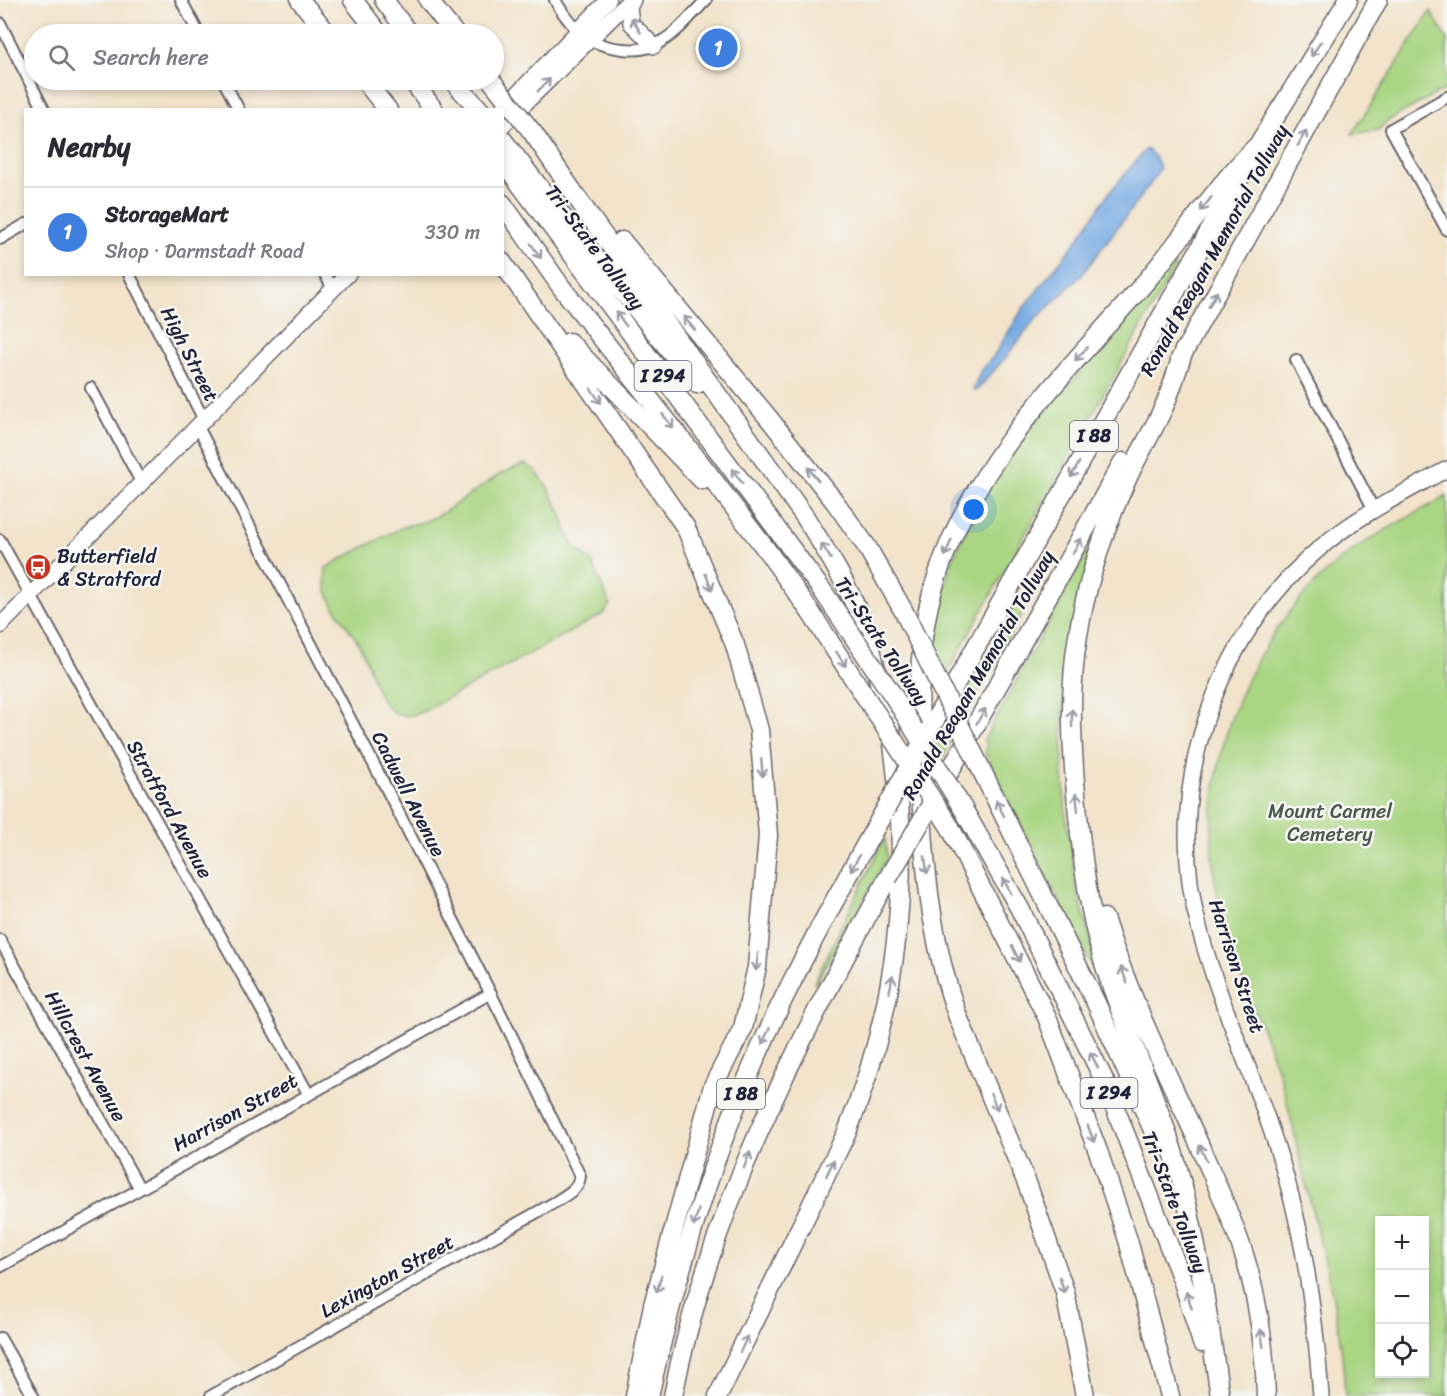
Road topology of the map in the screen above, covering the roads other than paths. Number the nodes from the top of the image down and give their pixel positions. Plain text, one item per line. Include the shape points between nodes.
1 (181, 0) edge
2 (300, 0) edge
3 (353, 0) edge
4 (384, 0) edge
5 (428, 0) edge
6 (555, 0) edge
7 (608, 0) edge
8 (631, 0) edge
9 (706, 0) edge
10 (1348, 0) edge
11 (1377, 3) edge
12 (194, 24) edge
13 (320, 24) edge
14 (371, 24) edge
15 (402, 24) edge
16 (447, 24) edge
17 (1, 27) edge
18 (584, 35) junction
19 (654, 46) junction
20 (24, 71) edge
21 (34, 90) edge
22 (228, 90) edge
23 (372, 90) edge
24 (419, 90) edge
25 (452, 90) edge
26 (459, 90) edge
27 (499, 90) edge
28 (1447, 97) edge
29 (470, 107) edge
30 (43, 108) edge
31 (238, 108) edge
32 (386, 108) edge
33 (433, 108) edge
34 (504, 108) edge
35 (504, 124) edge
36 (533, 133) junction
37 (1258, 145) junction
38 (506, 153) edge
39 (504, 205) edge
40 (24, 225) edge
41 (1447, 230) edge
42 (0, 239) edge
43 (504, 265) edge
44 (130, 276) edge
45 (326, 276) edge
46 (346, 276) edge
47 (333, 290) junction
48 (530, 302) junction
49 (1184, 350) junction
50 (1296, 360) dead end
51 (91, 388) dead end
52 (200, 422) junction
53 (1447, 469) edge
54 (141, 482) junction
55 (781, 484) junction
56 (1374, 510) junction
57 (744, 521) junction
58 (0, 540) edge
59 (31, 595) junction
60 (0, 626) edge
61 (1080, 827) junction
62 (0, 940) edge
63 (491, 993) junction
64 (309, 1095) junction
65 (579, 1184) joint
66 (140, 1189) junction
67 (1194, 1245) junction
68 (0, 1268) edge
69 (0, 1338) edge
70 (33, 1396) edge
71 (211, 1396) edge
72 (635, 1396) edge
73 (649, 1396) edge
74 (673, 1396) edge
75 (718, 1396) edge
76 (1085, 1396) edge
77 (1170, 1396) edge
78 (1220, 1396) edge
79 (1266, 1396) edge
80 (1321, 1396) edge

1 - 12 street
2 - 13 highway
3 - 14 highway
4 - 15 highway
5 - 16 highway
6 - 18 street
7 - 18 main road
8 - 18 main road
19 -> 8 main road via 632,23
9 - 19 street
10 -> 37 highway, Ronald Reagan Memorial Tollway / I 88
49 -> 11 highway, Ronald Reagan Memorial Tollway / I 88
17 - 20 street
18 - 19 street via 628,49
18 - 34 main road
35 -> 18 main road
21 - 30 street
22 - 31 street
23 - 32 highway
24 - 33 highway
25 - 29 highway
26 - 29 highway
27 - 36 highway, bridge
28 - 41 street via 1391,129
36 - 55 highway
67 -> 36 highway, bridge via 1171,1175 1096,1003 903,610 867,547 836,501
37 -> 73 highway, Ronald Reagan Memorial Tollway / I 88, bridge via 884,812 764,1039 715,1161 689,1240
37 -> 76 highway via 1235,167 1144,284 1002,450 958,523 939,569 925,622 920,693 923,842 938,952 958,1017 1028,1186 1065,1292
38 - 55 highway via 751,453
78 -> 38 highway, Tri-State Tollway / I 294, bridge via 1183,1282 1104,1082 1020,909 962,807 822,590
39 -> 57 highway, I 294 via 562,288
40 - 42 street
43 - 48 highway
44 - 52 street, High Street
45 - 47 street
46 - 47 main road
47 - 52 main road
48 - 57 highway
48 -> 72 highway via 686,528 735,645 759,730 768,835 757,967 743,1028 713,1086 656,1294
61 -> 49 highway via 1072,713 1078,637 1086,598 1114,512 1166,403
74 -> 49 highway, Ronald Reagan Memorial Tollway / I 88, bridge via 729,1204 780,1083 888,878
50 - 56 street
51 - 54 street
52 - 54 main road
52 - 63 street, Cadwell Avenue
53 - 56 main road, Harrison Street
54 - 59 main road
75 -> 55 highway via 829,1171 862,1093 887,1006 901,902 897,777 890,723 874,660 845,584
56 - 80 main road, Harrison Street via 1335,535 1304,562 1264,606 1245,635 1215,693 1200,736 1187,813 1187,849 1199,928 1288,1182 1305,1265
57 -> 77 highway, I 294, bridge via 809,610 950,827 1047,1017 1128,1240
58 - 59 street, Stratford Avenue
59 - 60 main road
59 - 64 street, Stratford Avenue
61 - 67 highway via 1087,889 1103,961 1174,1157
79 -> 61 highway via 1263,1341 1245,1260 1227,1207 1118,960 1092,881
62 - 66 street, Hillcrest Avenue
63 - 64 street, Harrison Street
63 - 65 street, Cadwell Avenue via 577,1167
64 - 66 street, Harrison Street
65 - 71 street, Lexington Street via 557,1201
66 - 68 street, Harrison Street
67 - 78 highway
69 - 70 street

